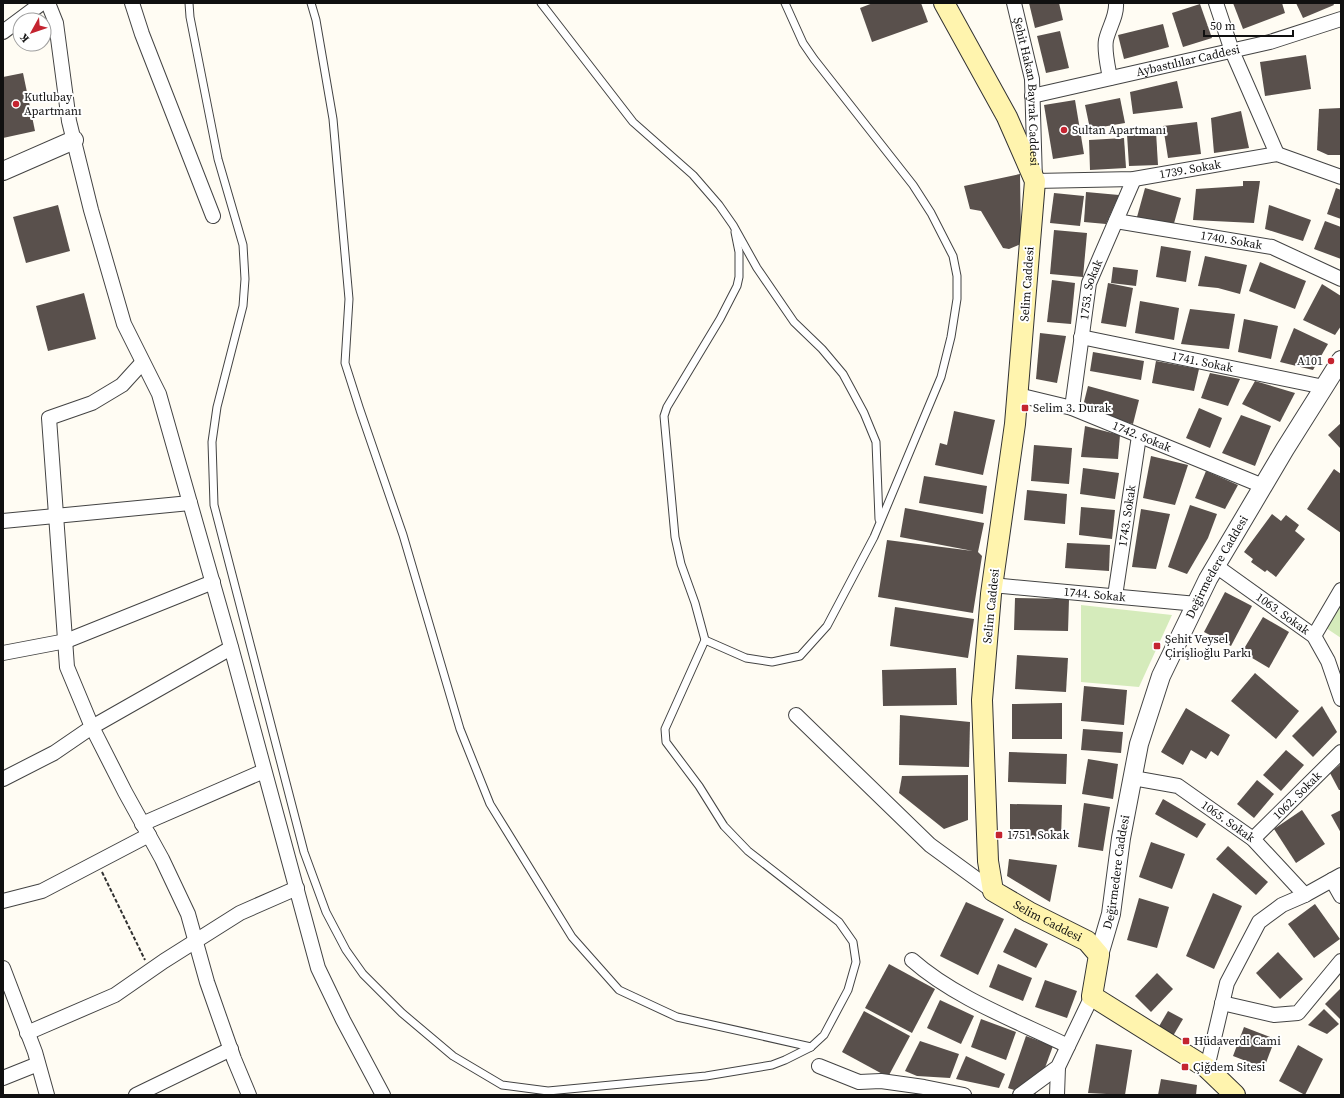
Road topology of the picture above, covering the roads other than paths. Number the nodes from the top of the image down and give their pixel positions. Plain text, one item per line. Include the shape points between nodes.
1 (42, 3) edge
2 (48, 3) edge
3 (132, 3) edge
4 (190, 3) edge
5 (311, 3) edge
6 (541, 3) edge
7 (785, 3) edge
8 (944, 3) edge
9 (1014, 3) edge
10 (1116, 3) edge
11 (1216, 3) edge
12 (1341, 19) edge
13 (3, 32) edge
14 (1232, 51) junction
15 (1110, 78) junction
16 (1032, 96) junction
17 (74, 140) junction
18 (1277, 154) junction
19 (3, 171) edge
20 (1341, 177) edge
21 (1134, 178) junction
22 (1034, 181) junction
23 (213, 216) dead end
24 (1116, 221) junction
25 (733, 225) junction
26 (1341, 279) edge
27 (1081, 337) junction
28 (1341, 360) edge
29 (142, 363) junction
30 (1324, 387) junction
31 (1018, 395) junction
32 (1072, 408) junction
33 (1140, 436) junction
34 (1263, 486) junction
35 (190, 503) junction
36 (55, 516) junction
37 (3, 521) edge
38 (879, 523) junction
39 (1216, 566) junction
40 (213, 582) junction
41 (992, 585) junction
42 (1341, 590) edge
43 (1115, 596) junction
44 (1197, 604) junction
45 (1314, 636) junction
46 (705, 640) junction
47 (66, 641) junction
48 (231, 648) junction
49 (3, 653) edge
50 (1335, 659) edge
51 (1341, 699) edge
52 (796, 715) dead end
53 (92, 727) junction
54 (1341, 752) edge
55 (264, 771) junction
56 (1133, 778) junction
57 (3, 779) edge
58 (146, 829) junction
59 (1253, 839) junction
60 (1337, 877) edge
61 (296, 888) junction
62 (993, 890) junction
63 (1306, 895) junction
64 (1341, 896) edge
65 (3, 901) edge
66 (196, 941) junction
67 (1099, 955) junction
68 (912, 960) dead end
69 (1341, 961) edge
70 (3, 968) edge
71 (1092, 996) junction
72 (1222, 1003) junction
73 (27, 1034) junction
74 (1068, 1046) junction
75 (811, 1047) junction
76 (231, 1049) junction
77 (38, 1064) junction
78 (819, 1066) dead end
79 (1058, 1067) junction
80 (1207, 1068) junction
81 (3, 1078) edge
82 (909, 1090) edge
83 (48, 1095) edge
84 (136, 1095) edge
85 (249, 1095) edge
86 (384, 1095) edge
87 (964, 1095) edge
88 (1020, 1095) edge
89 (1057, 1095) edge
90 (1235, 1095) edge

1 - 13 street
2 - 17 street via 56,23 69,121
3 - 23 street
4 - 75 lane via 190,17 218,159 243,245 245,279 243,306 217,407 212,442 214,505 304,852 326,912 346,950 363,974 402,1013 453,1056 502,1085 548,1092 706,1076 772,1064
5 - 75 lane via 333,119 349,299 345,362 403,535 460,729 490,804 572,937 619,990 677,1017
6 - 25 lane via 633,122 693,175
7 - 38 lane via 803,43 814,59 913,185 931,213 953,256 957,276 957,299 951,337 941,377
8 - 22 main road, Selim Caddesi via 1007,117
9 - 16 street, Şehit Hakan Bayrak Caddesi via 1032,79
10 - 15 street via 1116,12 1105,42
11 - 14 street
12 - 14 street, Aybastılılar Caddesi via 1270,42
14 - 15 street, Aybastılılar Caddesi
14 - 18 street
15 - 16 street, Aybastılılar Caddesi
16 - 22 street, Şehit Hakan Bayrak Caddesi
17 - 19 street
17 - 29 street via 124,324
18 - 20 street, 1739. Sokak
18 - 21 street, 1739. Sokak
21 - 22 street, 1739. Sokak
21 - 24 street, 1753. Sokak
22 - 31 main road, Selim Caddesi
24 - 26 street, 1740. Sokak via 1272,247
24 - 27 street, 1753. Sokak via 1089,283
25 - 38 lane via 757,268 794,322 843,374 864,413 876,442
25 - 46 lane via 739,252 737,286 664,416 675,537
27 - 30 street, 1741. Sokak
27 - 32 street, 1753. Sokak
28 - 30 street, Değirmedere Caddesi
29 - 35 street via 159,394
29 - 36 street via 122,385 92,403 49,418
30 - 34 street, Değirmedere Caddesi
31 - 32 street, 1742. Sokak
31 - 41 main road, Selim Caddesi
32 - 33 street, 1742. Sokak
33 - 34 street, 1742. Sokak
33 - 43 street, 1743. Sokak
34 - 39 street, Değirmedere Caddesi
35 - 36 street
35 - 40 street
36 - 37 street
36 - 47 street
38 - 46 lane via 827,626 800,656 772,662 746,658
39 - 44 street, Değirmedere Caddesi
39 - 45 street, 1063. Sokak
40 - 47 street
40 - 48 street
41 - 43 street, 1744. Sokak
41 - 62 main road, Selim Caddesi via 982,700 988,861
42 - 45 street
43 - 44 street, 1744. Sokak
44 - 56 street, Değirmedere Caddesi via 1161,676 1139,744
45 - 50 street, 1063. Sokak
46 - 75 lane via 665,729 666,742 700,786 724,826 748,851 839,922 853,942 856,962 848,990 824,1035
47 - 49 street
47 - 53 street via 67,667
48 - 53 street
48 - 55 street
50 - 51 street, 1063. Sokak
52 - 62 street via 930,845
53 - 57 street via 54,753
53 - 58 street
54 - 59 street, 1062. Sokak
55 - 58 street
55 - 61 street
56 - 59 street, 1065. Sokak via 1178,786
56 - 67 street, Değirmedere Caddesi via 1121,838 1111,914
58 - 65 street via 97,862 42,891
58 - 66 street via 188,914
59 - 63 street, 1065. Sokak
60 - 63 street
60 - 64 street
61 - 66 street via 240,913
61 - 86 street via 318,968
62 - 67 main road, Selim Caddesi via 1029,912 1087,941
63 - 72 street via 1282,905 1259,922 1227,983
66 - 73 street via 115,995
66 - 76 street
67 - 71 main road
68 - 74 street via 930,976
69 - 72 street via 1298,1013 1274,1015
70 - 73 street
71 - 74 street
71 - 80 main road
72 - 80 street
73 - 77 street
74 - 79 street
76 - 84 street
76 - 85 street
77 - 81 street
77 - 83 street
78 - 82 street via 859,1082 881,1082
79 - 88 street
79 - 89 street
80 - 90 main road
82 - 87 street

